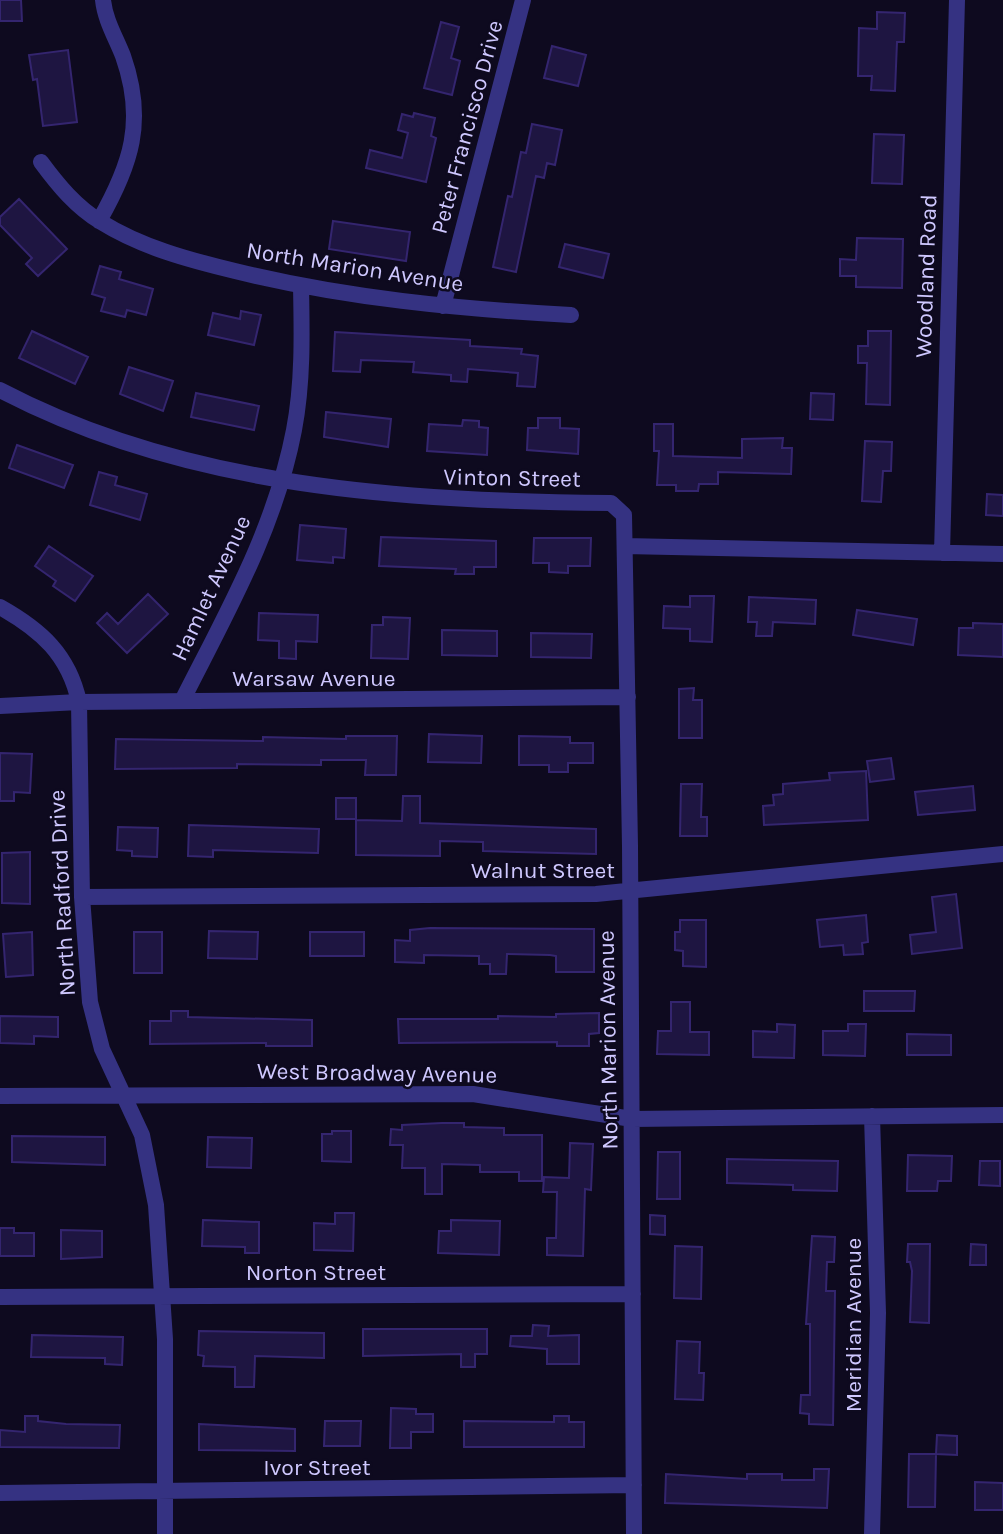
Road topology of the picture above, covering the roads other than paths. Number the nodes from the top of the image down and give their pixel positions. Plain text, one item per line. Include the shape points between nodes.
1 (103, 0) edge
2 (523, 0) edge
3 (957, 0) edge
4 (41, 162) dead end
5 (99, 221) junction
6 (301, 286) junction
7 (443, 306) junction
8 (571, 316) dead end
9 (0, 390) edge
10 (282, 481) junction
11 (625, 546) junction
12 (942, 553) junction
13 (1003, 554) edge
14 (0, 607) edge
15 (628, 697) junction
16 (182, 701) junction
17 (79, 702) junction
18 (0, 706) edge
19 (1003, 854) edge
20 (630, 892) junction
21 (82, 897) junction
22 (123, 1095) junction
23 (0, 1096) edge
24 (1003, 1115) edge
25 (872, 1116) junction
26 (632, 1119) junction
27 (633, 1294) junction
28 (163, 1296) junction
29 (0, 1297) edge
30 (634, 1485) junction
31 (165, 1491) junction
32 (0, 1493) edge
33 (164, 1534) edge
34 (634, 1534) edge
35 (872, 1534) edge

1 - 5 street via 128,74 135,125 124,174
2 - 7 street, Peter Francisco Drive
3 - 12 street, Woodland Road
4 - 5 street, North Marion Avenue via 67,194
5 - 6 street, North Marion Avenue via 166,252
6 - 7 street, North Marion Avenue
6 - 10 street, Hamlet Avenue via 298,396
7 - 8 street, North Marion Avenue
9 - 10 street, Vinton Street via 79,427 177,457
10 - 11 street, Vinton Street via 417,498 611,503 624,515
10 - 16 street, Hamlet Avenue via 242,586
11 - 12 street
11 - 15 street, North Marion Avenue
12 - 13 street
14 - 17 street, North Radford Drive via 46,637 60,653
15 - 16 street, Warsaw Avenue
15 - 20 street, North Marion Avenue
16 - 17 street, Warsaw Avenue
17 - 18 street, Warsaw Avenue
17 - 21 street, North Radford Drive
19 - 20 street, Walnut Street
20 - 21 street, Walnut Street
20 - 26 street, North Marion Avenue
21 - 22 street, North Radford Drive via 93,1024
22 - 23 street, West Broadway Avenue
22 - 26 street, West Broadway Avenue via 473,1094
22 - 28 street, North Radford Drive via 149,1161
24 - 25 street, West Broadway Avenue
25 - 26 street, West Broadway Avenue
25 - 35 street, Meridian Avenue via 878,1312
26 - 27 street, North Marion Avenue
27 - 28 street, Norton Street
27 - 30 street, North Marion Avenue
28 - 29 street, Norton Street
28 - 31 street, North Radford Drive
30 - 31 street, Ivor Street
30 - 34 street, North Marion Avenue
31 - 32 street, Ivor Street
31 - 33 street, North Radford Drive

